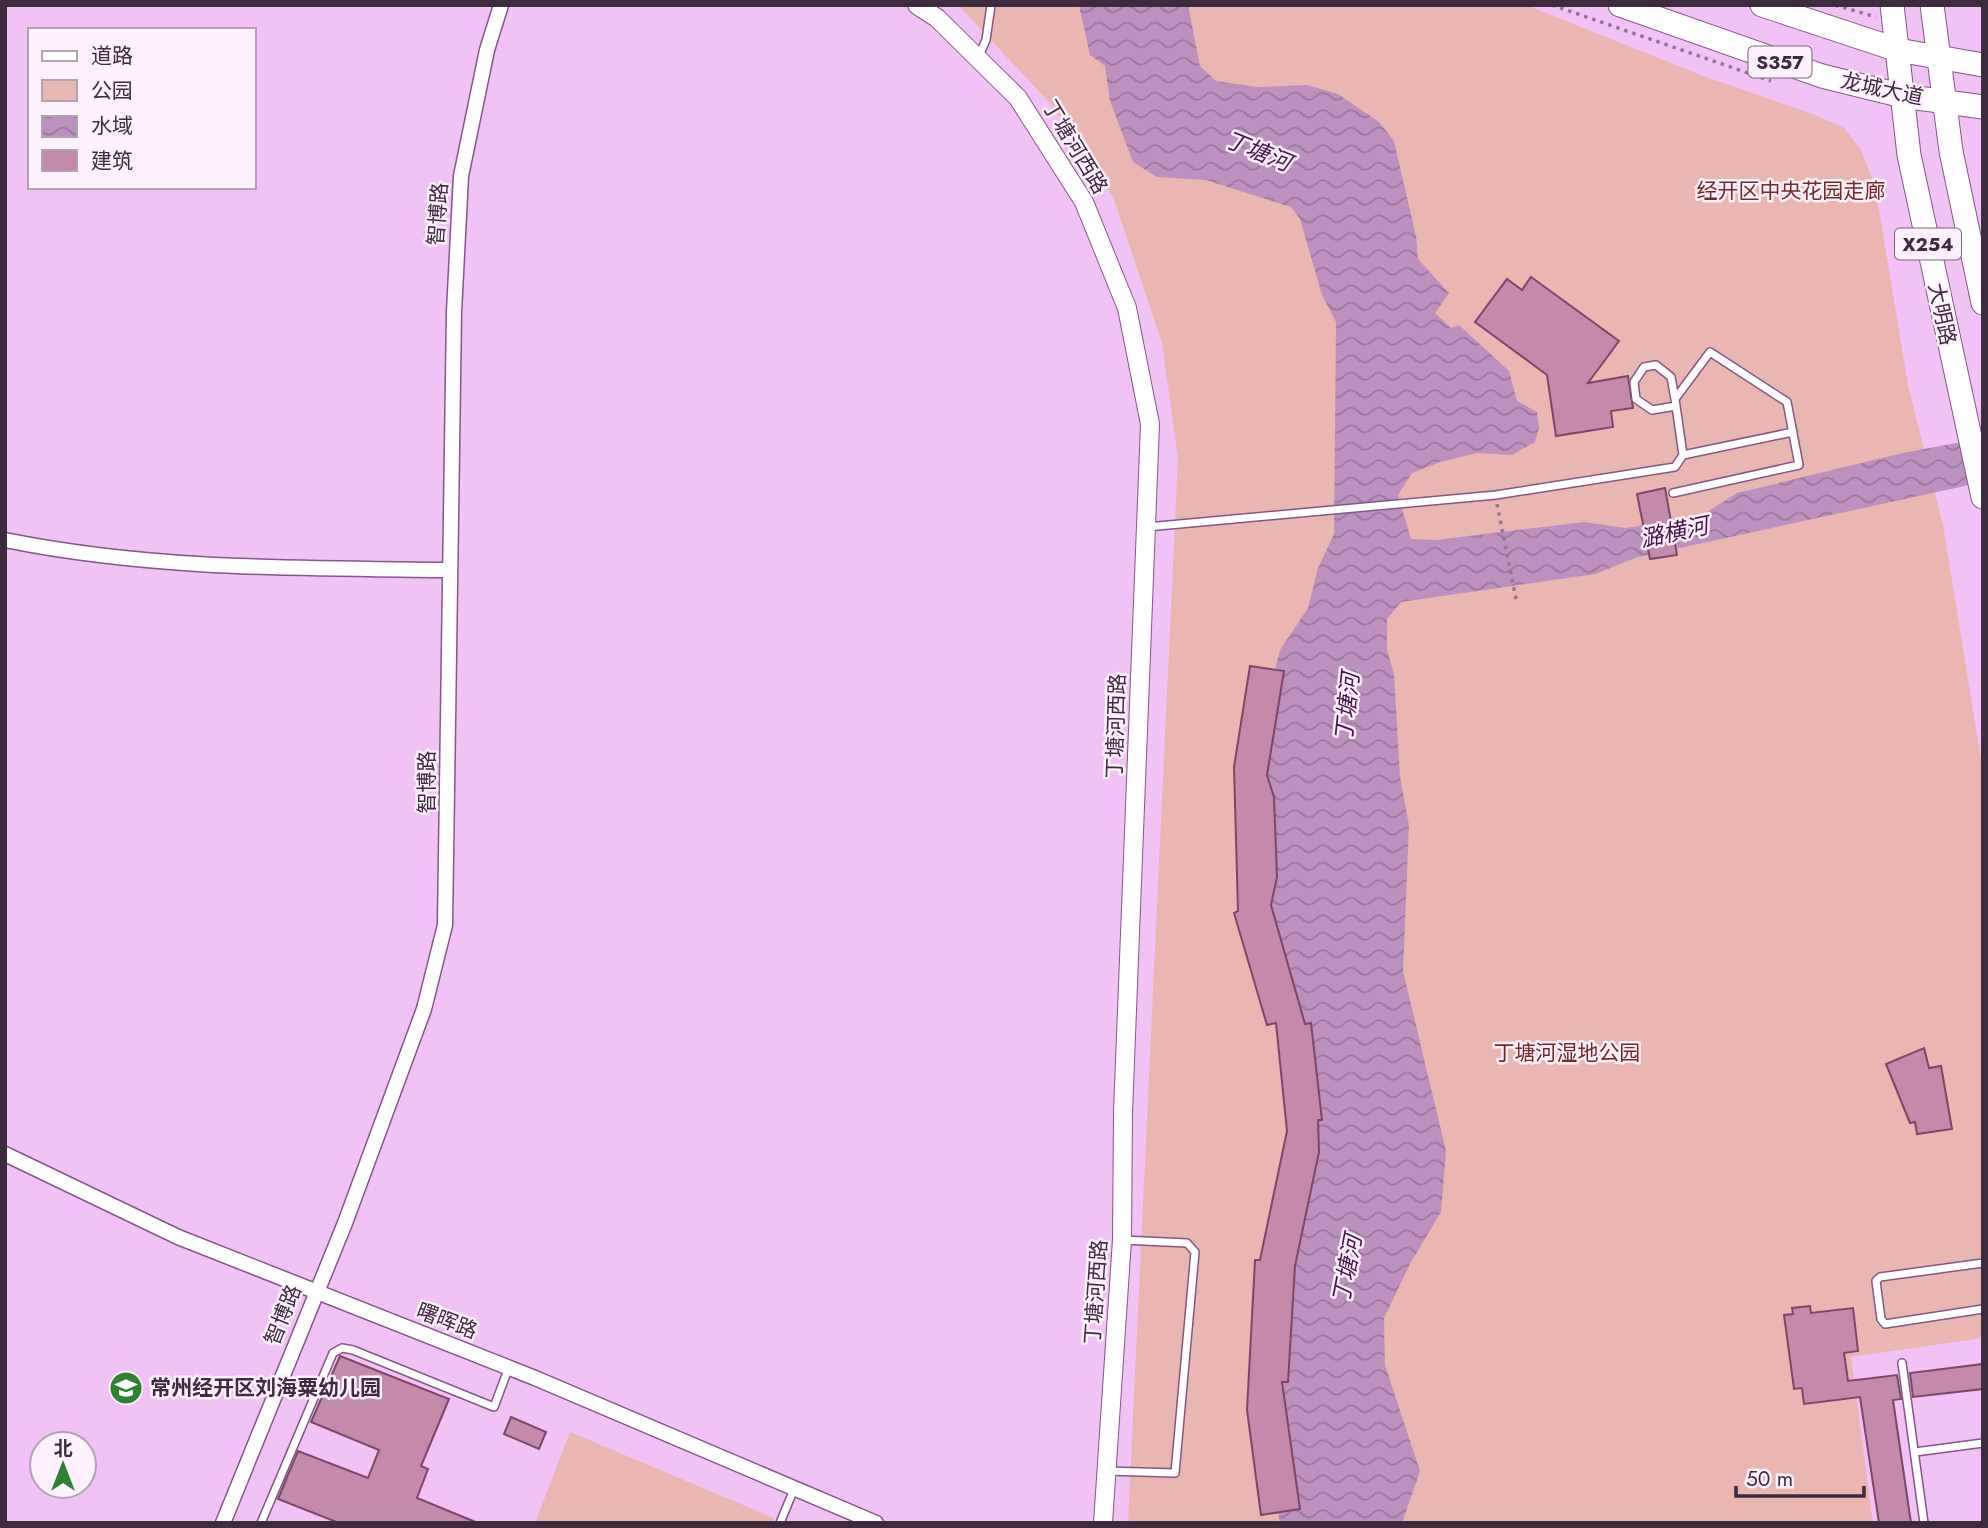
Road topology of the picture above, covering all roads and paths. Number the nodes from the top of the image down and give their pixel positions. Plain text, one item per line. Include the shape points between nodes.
1 (502, 5) edge
2 (917, 5) edge
3 (991, 5) edge
4 (1620, 5) edge
5 (1762, 5) edge
6 (1892, 5) edge
7 (1932, 5) edge
8 (1898, 50) junction
9 (978, 58) junction
10 (1940, 58) junction
11 (1983, 65) edge
12 (1903, 96) junction
13 (1945, 101) junction
14 (1983, 107) edge
15 (1982, 292) edge
16 (1676, 403) junction
17 (1793, 432) junction
18 (1684, 455) junction
19 (1673, 493) dead end
20 (1982, 493) edge
21 (1496, 495) junction
22 (1147, 527) junction
23 (5, 540) edge
24 (448, 570) junction
25 (1517, 604) dead end
26 (5, 1154) edge
27 (1122, 1240) junction
28 (1983, 1263) edge
29 (314, 1293) junction
30 (1983, 1309) edge
31 (1902, 1363) dead end
32 (509, 1367) junction
33 (1983, 1443) edge
34 (1915, 1452) junction
35 (1107, 1471) junction
36 (794, 1488) junction
37 (223, 1523) edge
38 (261, 1523) edge
39 (780, 1523) edge
40 (876, 1523) edge
41 (1103, 1523) edge
42 (1924, 1523) edge

1 - 24 street, 智博路 via 487,50 461,176
2 - 9 street, 丁塘河西路
3 - 9 lane
4 - 12 main road, 龙城大道 / S357 via 1822,76
5 - 8 main road, 龙城大道 / S357
6 - 8 main road, 大明路 / X254
7 - 10 main road, 大明路 / X254
8 - 10 main road, S357
8 - 12 main road, 大明路 / X254
9 - 22 street, 丁塘河西路 via 1018,98 1084,202 1127,308 1150,424
10 - 11 main road, S357
10 - 13 main road, 大明路 / X254
12 - 13 main road, 龙城大道 / S357
12 - 20 main road, 大明路 / X254 via 1909,155
13 - 14 main road, S357
13 - 15 main road, 大明路 / X254 via 1951,151
16 - 16 lane via 1671,377 1656,365 1643,367 1634,382 1636,399 1652,410
16 - 17 lane via 1710,352 1787,402
16 - 18 lane
17 - 18 lane
17 - 19 lane via 1799,466
18 - 21 lane via 1675,467
21 - 22 lane
21 - 25 path
22 - 27 street, 丁塘河西路
23 - 24 street via 93,557 193,566
24 - 29 street, 智博路 via 445,925 424,1009 345,1223
26 - 29 street, 曙晖路 via 177,1237
27 - 35 street, 丁塘河西路
27 - 35 lane via 1187,1243 1195,1252 1175,1474
28 - 30 lane via 1880,1276 1876,1281 1885,1324
29 - 32 street, 曙晖路
29 - 37 street, 智博路
31 - 34 lane
32 - 36 street, 曙晖路
32 - 38 lane via 494,1407 354,1350 342,1348 333,1353
33 - 34 lane
34 - 42 lane
35 - 41 street, 丁塘河西路
36 - 39 lane
36 - 40 street, 曙晖路

